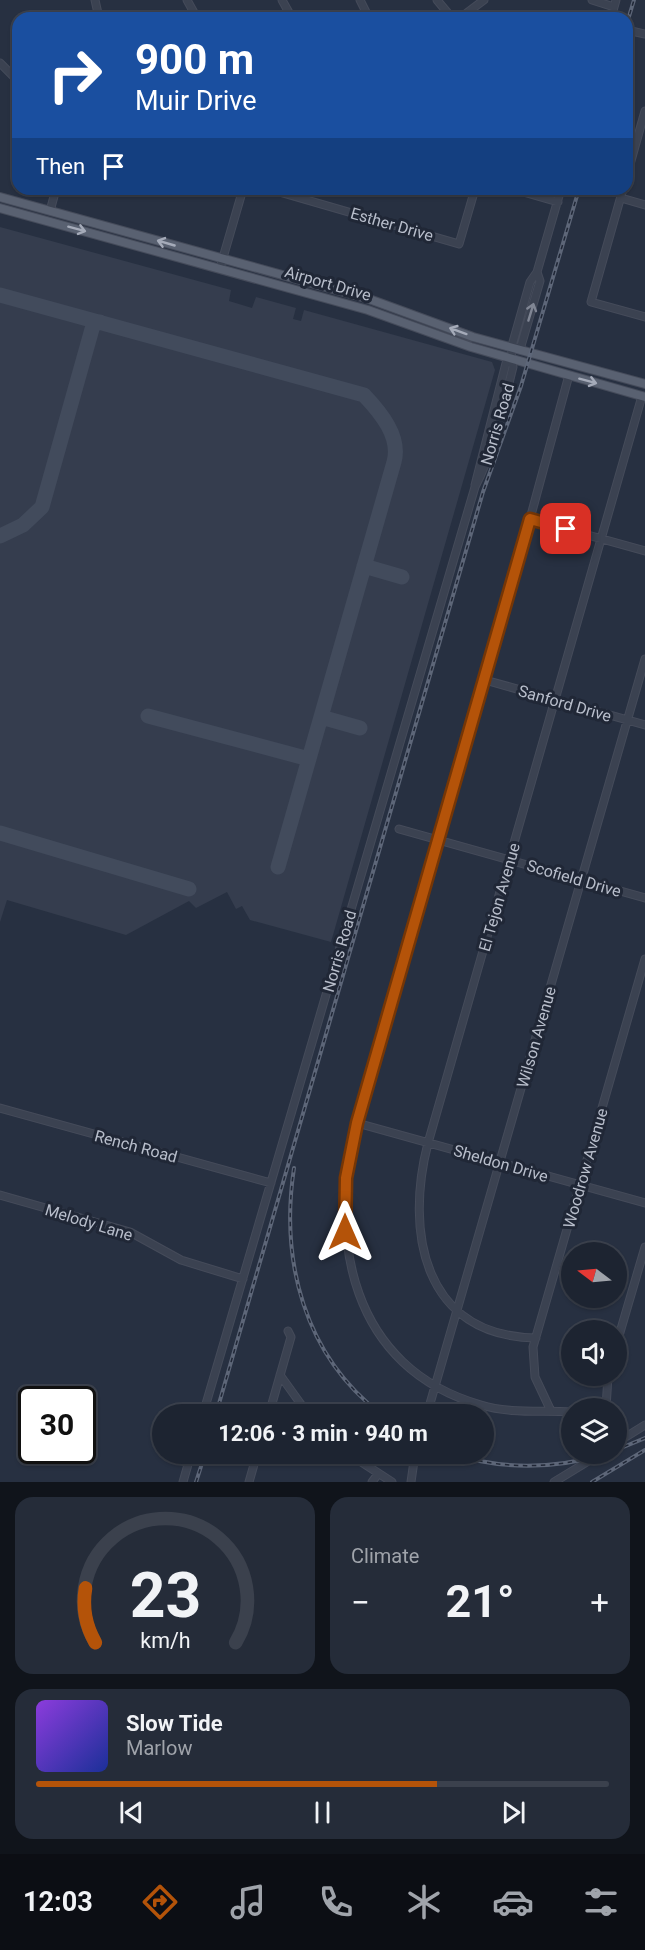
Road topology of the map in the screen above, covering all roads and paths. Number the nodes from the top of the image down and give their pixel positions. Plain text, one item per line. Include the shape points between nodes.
1 (437, 0) edge
2 (484, 0) edge
3 (592, 0) edge
4 (615, 3) edge
5 (447, 12) edge
6 (468, 12) edge
7 (0, 63) edge
8 (12, 75) edge
9 (645, 111) edge
10 (633, 154) edge
11 (54, 195) edge
12 (241, 195) edge
13 (290, 195) edge
14 (473, 195) edge
15 (534, 195) edge
16 (560, 195) edge
17 (622, 195) edge
18 (0, 197) edge
19 (621, 198) junction
20 (558, 202) junction
21 (645, 205) edge
22 (0, 206) edge
23 (50, 211) junction
24 (223, 258) junction
25 (220, 268) junction
26 (645, 317) edge
27 (514, 349) junction
28 (511, 359) junction
29 (569, 375) junction
30 (645, 384) edge
31 (643, 396) edge
32 (530, 519) junction
33 (601, 539) junction
34 (645, 551) edge
35 (645, 659) edge
36 (485, 680) junction
37 (556, 700) junction
38 (628, 720) junction
39 (645, 725) edge
40 (399, 829) dead end
41 (438, 840) junction
42 (510, 860) junction
43 (581, 880) junction
44 (645, 898) edge
45 (645, 959) edge
46 (0, 1108) edge
47 (357, 1123) junction
48 (428, 1143) junction
49 (500, 1163) junction
50 (272, 1183) junction
51 (580, 1185) junction
52 (0, 1195) edge
53 (645, 1203) edge
54 (645, 1247) edge
55 (243, 1279) junction
56 (457, 1310) junction
57 (624, 1320) edge
58 (288, 1330) dead end
59 (536, 1338) junction
60 (280, 1375) junction
61 (435, 1385) junction
62 (206, 1404) edge
63 (271, 1404) edge
64 (301, 1404) edge
65 (430, 1404) edge
66 (551, 1411) junction
67 (561, 1411) edge
68 (645, 1425) edge
69 (627, 1435) edge
70 (188, 1464) edge
71 (254, 1464) edge
72 (364, 1464) edge
73 (414, 1464) edge
74 (584, 1464) edge
75 (378, 1474) junction
76 (183, 1482) edge
77 (249, 1482) edge
78 (372, 1482) edge
79 (392, 1482) edge
80 (411, 1482) edge
81 (554, 1482) edge

1 - 5 street
2 - 6 street
3 - 4 street
7 - 8 street
9 - 10 street
11 - 23 street
12 - 24 street
13 - 14 street, Esther Drive via 459,244
15 - 20 street
16 - 20 street, Norris Road
17 - 19 street
18 - 23 main road, Airport Drive
19 - 21 street
19 - 26 street via 591,302
20 - 27 street, Norris Road via 527,292
22 - 23 main road via 44,214
22 -> 25 main road, Airport Drive
24 -> 23 main road, Airport Drive
24 - 25 street
27 -> 24 main road, Airport Drive via 369,299
25 - 28 main road, Airport Drive via 380,313
27 - 28 street, Norris Road
27 - 30 main road, Airport Drive
28 - 29 main road, Airport Drive
28 - 50 street, Norris Road via 506,363 475,487
29 -> 31 main road, Airport Drive
29 - 32 street
31 - 33 street, El Tejon Avenue
32 - 33 street
32 - 36 street
33 - 34 street
33 - 37 street, El Tejon Avenue
35 - 38 street, Wilson Avenue
36 - 37 street, Sanford Drive
36 - 41 street
37 - 38 street, Sanford Drive
37 - 42 street, El Tejon Avenue
38 - 39 street, Sanford Drive
38 - 43 street, Wilson Avenue
40 - 41 street, Scofield Drive
41 - 42 street, Scofield Drive
41 - 47 street
42 - 43 street, Scofield Drive
42 - 48 street, El Tejon Avenue
43 - 44 street, Scofield Drive
43 - 49 street, Wilson Avenue
45 - 51 street, Woodrow Avenue
46 - 50 street, Rench Road
47 - 48 street, Sheldon Drive
47 - 61 street via 345,1200 346,1248 353,1280 382,1338 402,1360
48 - 49 street, Sheldon Drive
48 - 56 street, El Tejon Avenue via 419,1190 420,1245 433,1280
49 - 51 street, Sheldon Drive
49 - 56 street, Wilson Avenue
50 - 55 street, Norris Road
51 - 53 street, Sheldon Drive
51 - 59 street, Woodrow Avenue
52 - 55 street, Melody Lane via 130,1232 181,1260
54 - 57 street
55 - 62 street, Norris Road
56 - 59 street, El Tejon Avenue via 489,1330
56 - 61 street, Wilson Avenue
58 - 60 street via 291,1337
59 - 66 street, Woodrow Avenue via 532,1356 535,1377
60 - 63 street
60 - 64 street
61 - 65 street, Wilson Avenue
61 - 66 street via 491,1407
66 - 67 street
68 - 69 street
70 - 76 street
71 - 77 street
72 - 75 street
73 - 80 street
74 - 81 street
75 - 78 street
75 - 79 street

